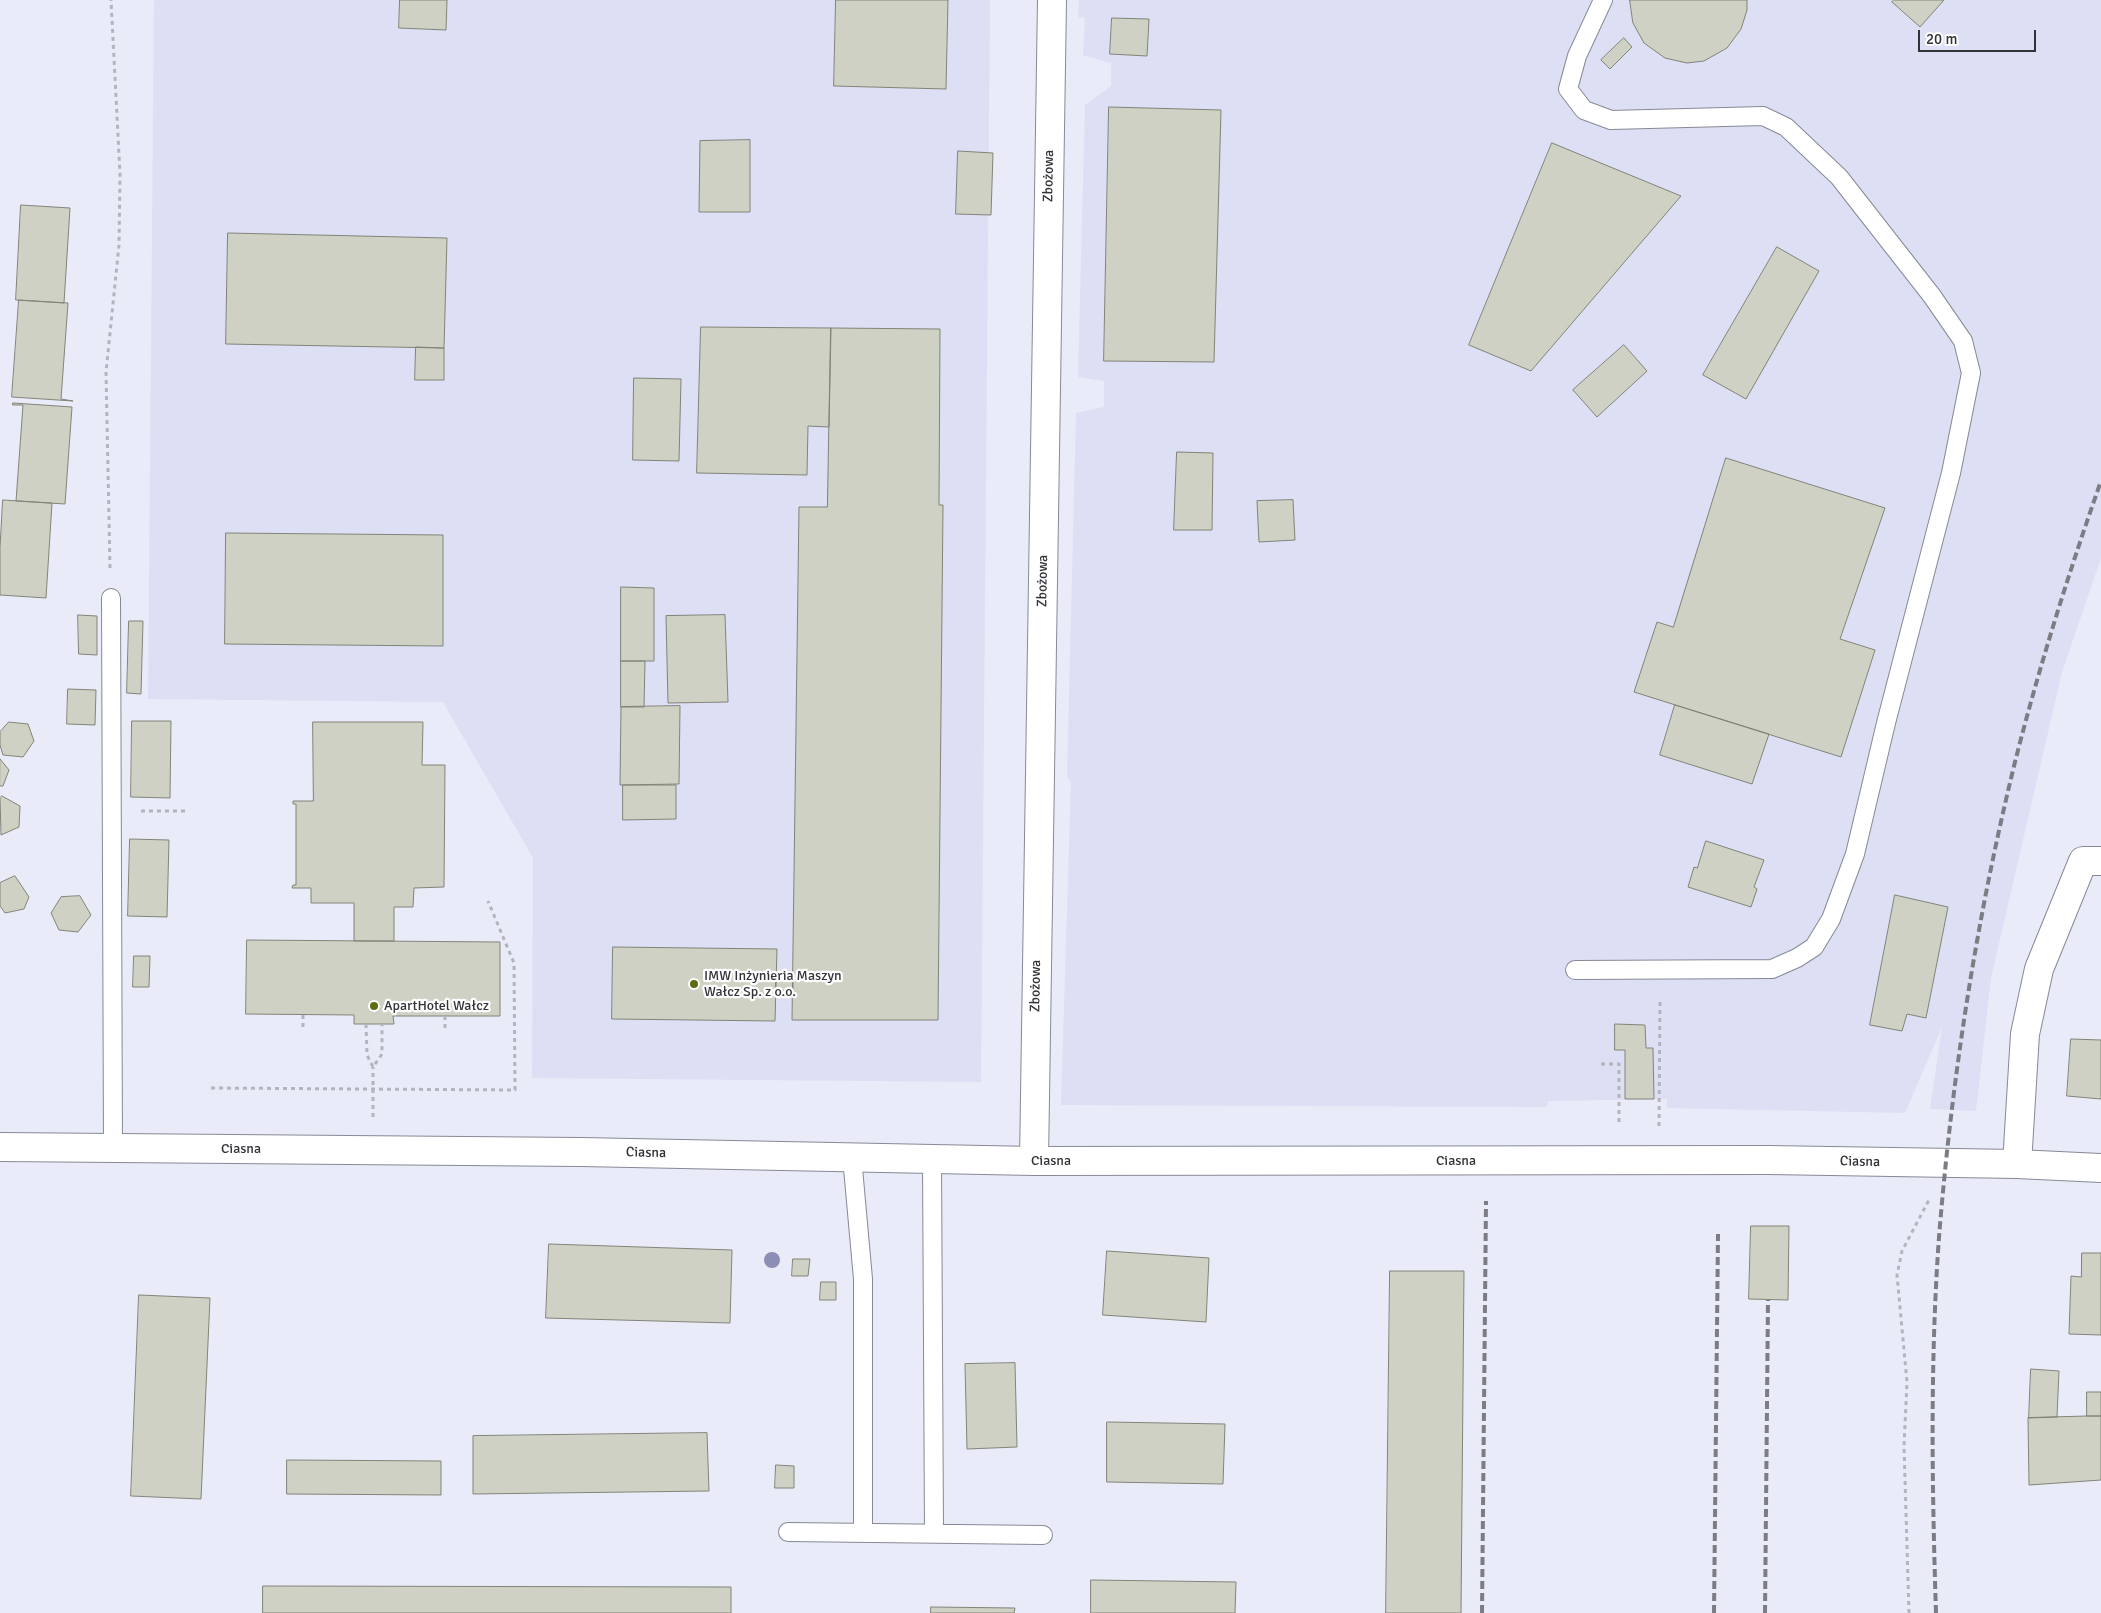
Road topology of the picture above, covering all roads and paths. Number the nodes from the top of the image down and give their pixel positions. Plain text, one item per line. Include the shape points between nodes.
1 (111, 0) edge
2 (1052, 0) edge
3 (1603, 0) edge
4 (111, 598) joint
5 (112, 810) junction
6 (186, 811) dead end
7 (2101, 861) edge
8 (488, 902) dead end
9 (1660, 969) junction
10 (1575, 970) dead end
11 (303, 1015) dead end
12 (445, 1016) dead end
13 (366, 1024) dead end
14 (382, 1024) dead end
15 (445, 1029) dead end
16 (303, 1030) dead end
17 (1601, 1064) dead end
18 (373, 1067) junction
19 (211, 1088) dead end
20 (373, 1090) junction
21 (0, 1148) edge
22 (113, 1148) junction
23 (373, 1150) junction
24 (852, 1158) junction
25 (932, 1159) junction
26 (1619, 1160) junction
27 (1659, 1160) junction
28 (1034, 1161) junction
29 (2017, 1164) junction
30 (2101, 1168) edge
31 (1932, 1193) dead end
32 (788, 1532) dead end
33 (934, 1532) junction
34 (863, 1533) junction
35 (1043, 1534) dead end
36 (1909, 1613) edge

1 - 4 path via 120,174 119,245 106,372
2 - 28 street, Zbożowa
3 - 9 lane via 1577,56 1568,89 1584,110 1611,120 1763,116 1786,128 1839,177 1932,296 1963,341 1970,373 1951,474 1855,854 1831,919 1814,947 1772,969
4 - 5 lane
5 - 6 path
5 - 22 lane
7 - 29 street via 2083,861 2039,969 2025,1034
8 - 20 path via 514,963 515,1090
9 - 10 lane
9 - 27 path
11 - 16 path
12 - 15 path
13 - 18 path via 367,1055
14 - 18 path via 382,1054
17 - 26 path via 1619,1064
18 - 20 path
19 - 20 path
20 - 23 path
21 - 22 street, Ciasna
22 - 23 street, Ciasna
23 - 24 street, Ciasna
24 - 25 street, Ciasna
24 - 34 lane via 863,1279
25 - 28 street, Ciasna
25 - 33 lane
26 - 27 street, Ciasna
26 - 28 street, Ciasna
27 - 29 street, Ciasna
29 - 30 street, Ciasna
31 - 36 path via 1902,1250 1898,1276 1907,1382 1904,1446
32 - 34 lane
33 - 34 lane
33 - 35 lane

